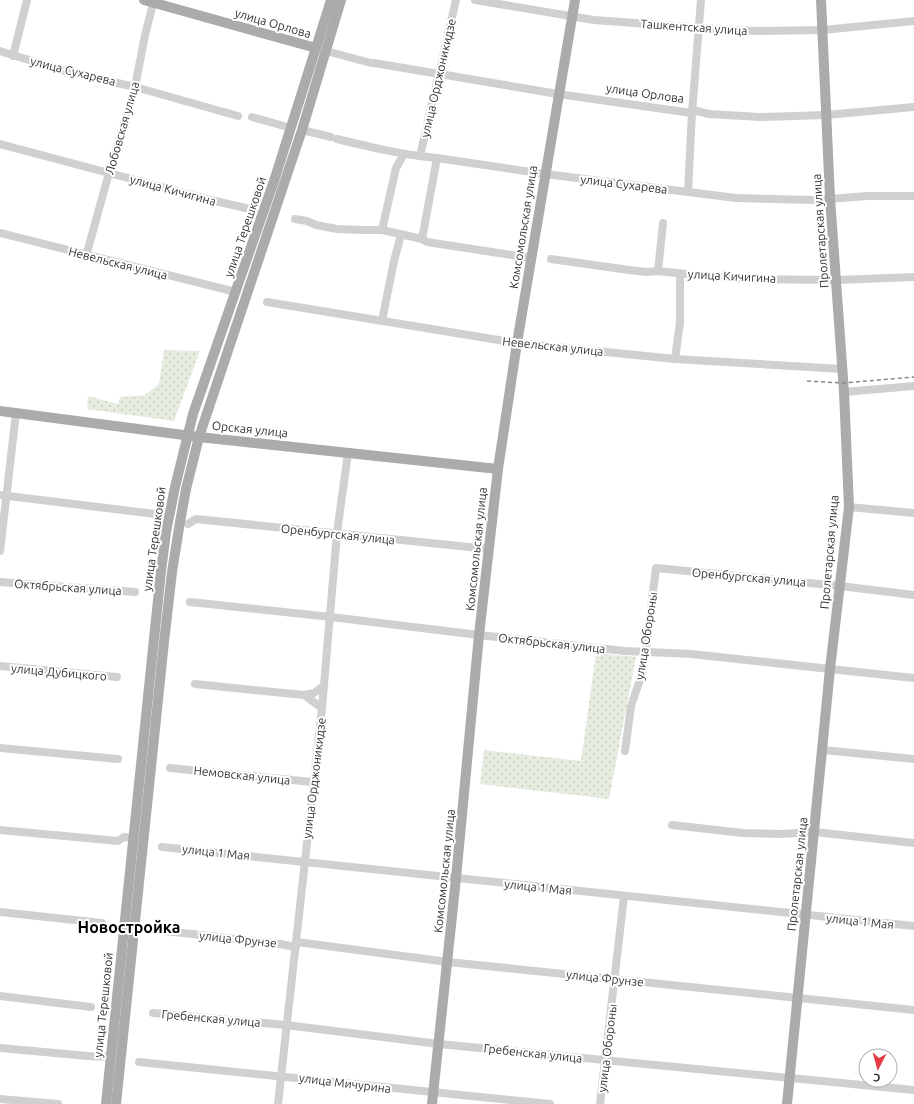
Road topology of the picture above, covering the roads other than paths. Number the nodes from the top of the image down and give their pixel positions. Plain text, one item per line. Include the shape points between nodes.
1 (27, 0) edge
2 (331, 0) edge
3 (342, 0) edge
4 (456, 0) edge
5 (475, 0) edge
6 (575, 0) edge
7 (701, 0) edge
8 (821, 0) edge
9 (151, 1) edge
10 (572, 16) junction
11 (914, 21) edge
12 (699, 27) junction
13 (822, 30) junction
14 (316, 48) junction
15 (0, 51) edge
16 (326, 51) junction
17 (13, 56) junction
18 (439, 75) junction
19 (135, 87) junction
20 (558, 94) junction
21 (914, 107) edge
22 (692, 113) junction
23 (826, 115) junction
24 (238, 116) dead end
25 (252, 117) dead end
26 (291, 128) junction
27 (302, 130) junction
28 (0, 144) edge
29 (404, 154) junction
30 (420, 156) junction
31 (437, 158) junction
32 (109, 173) junction
33 (545, 174) junction
34 (688, 192) junction
35 (914, 196) edge
36 (830, 198) junction
37 (254, 210) dead end
38 (295, 219) dead end
39 (663, 223) dead end
40 (382, 230) junction
41 (0, 233) edge
42 (401, 235) junction
43 (422, 239) junction
44 (86, 256) junction
45 (531, 258) junction
46 (551, 259) dead end
47 (658, 270) junction
48 (680, 274) junction
49 (914, 277) edge
50 (837, 280) junction
51 (236, 292) junction
52 (267, 302) dead end
53 (382, 321) junction
54 (517, 343) junction
55 (676, 359) junction
56 (842, 369) junction
57 (914, 386) edge
58 (844, 392) junction
59 (0, 411) edge
60 (16, 413) junction
61 (188, 435) junction
62 (199, 437) junction
63 (348, 453) junction
64 (498, 469) junction
65 (3, 495) edge
66 (849, 506) junction
67 (914, 512) edge
68 (155, 514) dead end
69 (188, 524) dead end
70 (337, 534) junction
71 (489, 549) junction
72 (0, 551) edge
73 (656, 568) joint
74 (0, 582) edge
75 (840, 586) junction
76 (135, 592) dead end
77 (914, 595) edge
78 (190, 602) dead end
79 (331, 617) junction
80 (479, 635) junction
81 (645, 652) junction
82 (0, 666) edge
83 (830, 669) junction
84 (117, 677) dead end
85 (914, 678) edge
86 (195, 684) dead end
87 (324, 686) junction
88 (304, 695) junction
89 (322, 708) junction
90 (0, 748) edge
91 (823, 750) junction
92 (625, 751) dead end
93 (118, 759) dead end
94 (914, 759) edge
95 (170, 768) dead end
96 (313, 782) junction
97 (672, 825) dead end
98 (0, 830) edge
99 (814, 832) junction
100 (134, 838) junction
101 (914, 843) edge
102 (162, 847) dead end
103 (304, 861) junction
104 (456, 878) junction
105 (624, 896) junction
106 (0, 912) edge
107 (806, 915) junction
108 (102, 923) dead end
109 (914, 926) edge
110 (156, 930) dead end
111 (296, 945) junction
112 (448, 962) junction
113 (615, 979) junction
114 (0, 996) edge
115 (798, 998) junction
116 (91, 1007) dead end
117 (914, 1010) edge
118 (153, 1013) dead end
119 (286, 1025) junction
120 (439, 1044) junction
121 (0, 1048) edge
122 (111, 1057) junction
123 (605, 1060) junction
124 (139, 1062) dead end
125 (281, 1075) junction
126 (790, 1077) junction
127 (914, 1090) edge
128 (434, 1093) junction
129 (0, 1099) edge
130 (58, 1104) edge
131 (106, 1104) edge
132 (116, 1104) edge
133 (278, 1104) edge
134 (432, 1104) edge
135 (550, 1104) edge
136 (600, 1104) edge
137 (787, 1104) edge

1 - 17 street
2 - 14 main road, улица Терешковой
3 - 16 main road, улица Терешковой
4 - 18 street, улица Орджоникидзе
5 - 10 street, Ташкентская улица
6 - 10 main road, Комсомольская улица
7 - 12 street
8 - 13 main road, Пролетарская улица
9 - 14 main road, улица Орлова
9 - 19 street, Лобовская улица
10 - 12 street, Ташкентская улица via 617,22
10 - 20 main road, Комсомольская улица
11 - 13 street, Ташкентская улица
12 - 13 street, Ташкентская улица via 760,31
12 - 22 street
13 - 23 main road, Пролетарская улица
14 - 26 main road, улица Терешковой
15 - 17 street, улица Сухарева
16 - 18 street, улица Орлова via 372,63
16 - 27 main road, улица Терешковой
17 - 19 street, улица Сухарева
18 - 20 street, улица Орлова
18 - 30 street, улица Орджоникидзе
19 - 24 street, улица Сухарева
19 - 32 street, Лобовская улица
20 - 22 street, улица Орлова
20 - 33 main road, Комсомольская улица
21 - 23 street, улица Орлова
22 - 23 street, улица Орлова via 697,111 760,117
22 - 34 street
23 - 36 main road, Пролетарская улица
25 - 26 street
26 - 51 main road, улица Терешковой
27 - 29 street, улица Сухарева
27 - 62 main road, улица Терешковой
28 - 32 street, улица Кичигина
29 - 30 street, улица Сухарева
29 - 40 street via 396,168
30 - 31 street, улица Сухарева
31 - 33 street, улица Сухарева
31 - 43 street
32 - 37 street, улица Кичигина
32 - 44 street, Лобовская улица
33 - 34 street, улица Сухарева
33 - 45 main road, Комсомольская улица
34 - 36 street, улица Сухарева via 761,199
35 - 36 street, улица Сухарева
36 - 50 main road, Пролетарская улица
38 - 40 street via 337,229
39 - 47 street
40 - 42 street
41 - 44 street, Невельская улица
42 - 43 street
42 - 53 street
43 - 45 street
44 - 51 street, Невельская улица
45 - 54 main road, Комсомольская улица
46 - 47 street, улица Кичигина via 647,272
47 - 48 street, улица Кичигина
48 - 50 street, улица Кичигина via 751,279
48 - 55 street via 680,322
49 - 50 street, улица Кичигина
50 - 56 main road, Пролетарская улица
51 - 61 main road, улица Терешковой
52 - 53 street, Невельская улица
53 - 54 street, Невельская улица
54 - 55 street, Невельская улица
54 - 64 main road, Комсомольская улица
55 - 56 street, Невельская улица
56 - 58 main road, Пролетарская улица
57 - 58 street
58 - 66 main road, Пролетарская улица
59 - 60 main road, Орская улица
60 - 61 main road, Орская улица
60 - 65 street
61 - 62 main road, Орская улица
61 - 100 main road, улица Терешковой via 166,532
62 - 63 main road, Орская улица
62 - 132 main road, улица Терешковой via 186,489 172,572
63 - 64 main road, Орская улица
63 - 70 street, улица Орджоникидзе
64 - 71 main road, Комсомольская улица
65 - 68 street
65 - 72 street
66 - 67 street
66 - 75 main road, Пролетарская улица
69 - 70 street, Оренбургская улица via 196,519
70 - 71 street, Оренбургская улица
70 - 79 street, улица Орджоникидзе
71 - 80 main road, Комсомольская улица
73 - 75 street, Оренбургская улица
73 - 81 street, улица Обороны
74 - 76 street, Октябрьская улица
75 - 77 street, Оренбургская улица
75 - 83 main road, Пролетарская улица
78 - 79 street, Октябрьская улица
79 - 80 street, Октябрьская улица
79 - 87 street, улица Орджоникидзе
80 - 81 street, Октябрьская улица
80 - 104 main road, Комсомольская улица
81 - 83 street, Октябрьская улица via 691,654
81 - 92 street, улица Обороны via 643,671 631,706
82 - 84 street, улица Дубицкого
83 - 85 street, Октябрьская улица
83 - 91 main road, Пролетарская улица
86 - 88 street
87 - 88 street via 314,693
87 - 89 street, улица Орджоникидзе
88 - 89 street
89 - 96 street, улица Орджоникидзе
90 - 93 street
91 - 94 street
91 - 99 main road, Пролетарская улица
95 - 96 street, Немовская улица
96 - 103 street, улица Орджоникидзе
97 - 99 street via 743,834
98 - 100 street via 118,841 124,837
99 - 101 street
99 - 107 main road, Пролетарская улица
100 - 122 main road, улица Терешковой
102 - 103 street, улица 1 Мая
103 - 104 street, улица 1 Мая
103 - 111 street, улица Орджоникидзе
104 - 105 street, улица 1 Мая
104 - 112 main road, Комсомольская улица
105 - 107 street, улица 1 Мая
105 - 113 street, улица Обороны
106 - 108 street
107 - 109 street, улица 1 Мая
107 - 115 main road, Пролетарская улица
110 - 111 street, улица Фрунзе
111 - 112 street, улица Фрунзе
111 - 119 street, улица Орджоникидзе
112 - 113 street, улица Фрунзе
112 - 120 main road, Комсомольская улица
113 - 115 street, улица Фрунзе
113 - 123 street, улица Обороны
114 - 116 street
115 - 117 street, улица Фрунзе
115 - 126 main road, Пролетарская улица
118 - 119 street, Гребенская улица
119 - 120 street, Гребенская улица
119 - 125 street, улица Орджоникидзе
120 - 123 street, Гребенская улица
120 - 128 main road, Комсомольская улица
121 - 122 street
122 - 131 main road, улица Терешковой
123 - 126 street, Гребенская улица
123 - 136 street, улица Обороны
124 - 125 street, улица Мичурина
125 - 128 street, улица Мичурина
125 - 133 street, улица Орджоникидзе
126 - 127 street, Гребенская улица
126 - 137 main road, Пролетарская улица
128 - 134 main road, Комсомольская улица
128 - 135 street, улица Мичурина
129 - 130 street

